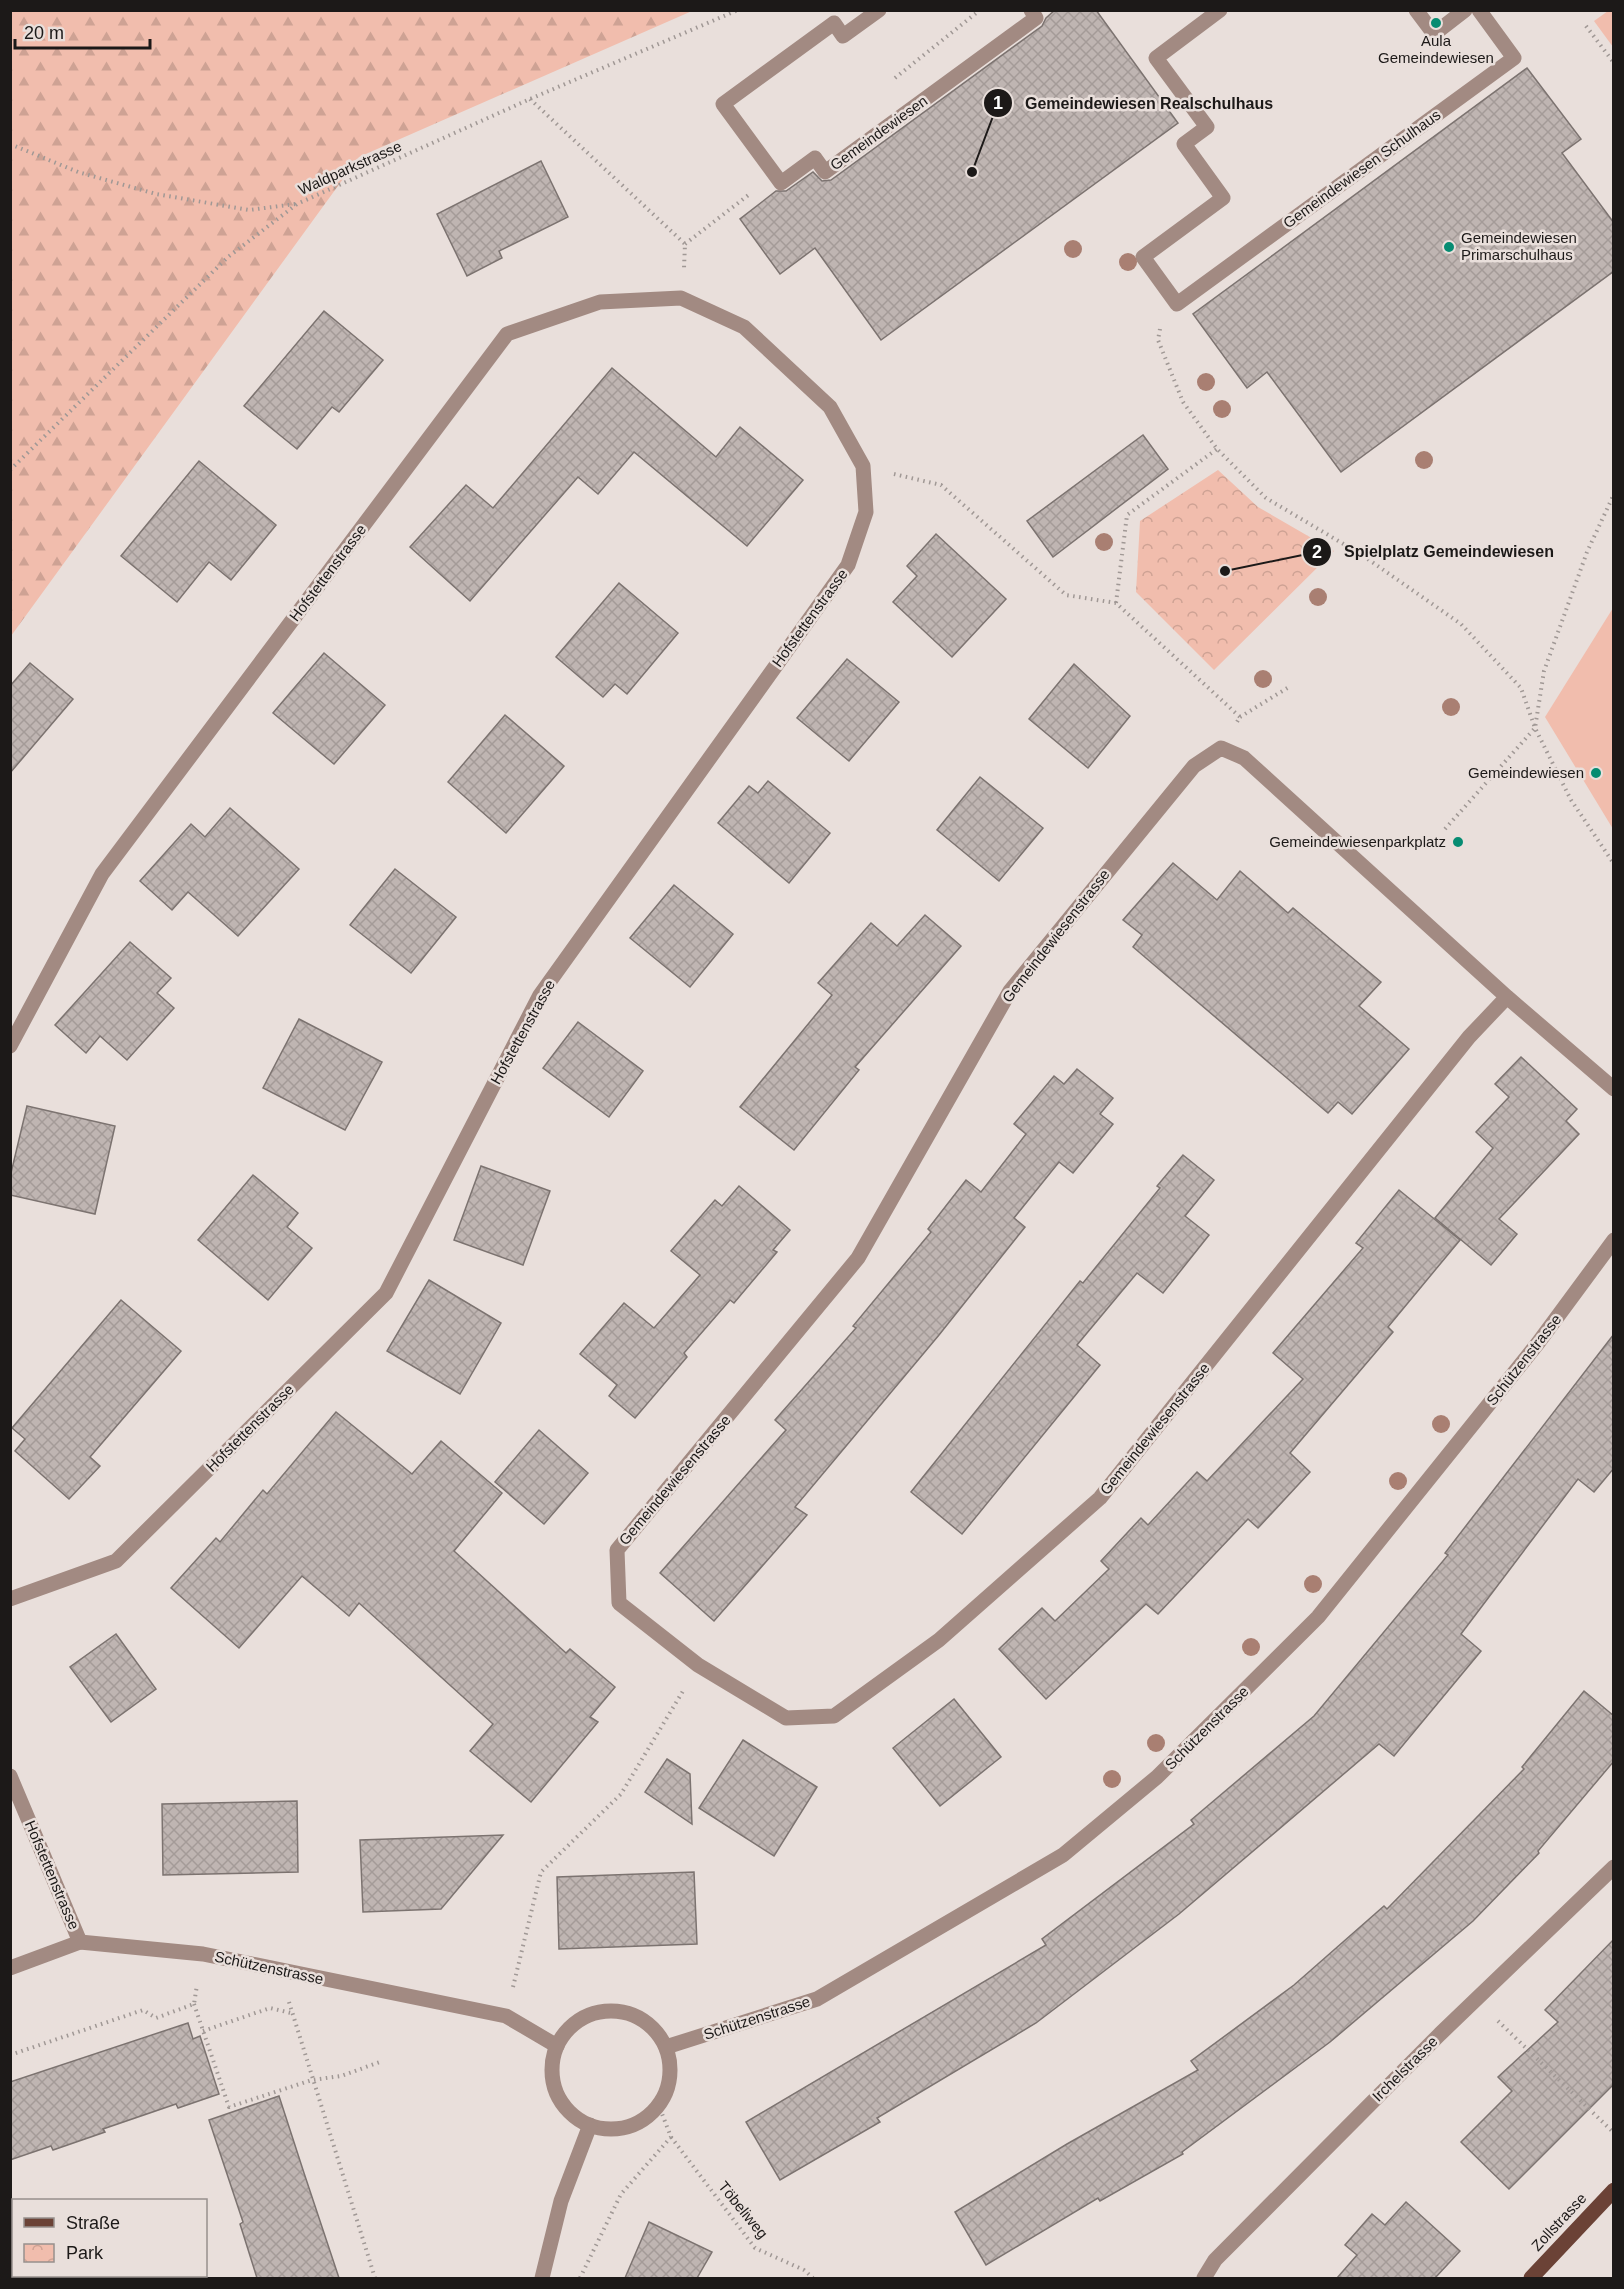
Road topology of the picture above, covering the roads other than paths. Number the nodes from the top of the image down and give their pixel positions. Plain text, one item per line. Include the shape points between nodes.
1 (879, 10) edge
2 (1031, 10) edge
3 (1220, 10) edge
4 (1416, 10) edge
5 (1465, 10) edge
6 (1479, 10) edge
7 (1507, 997) junction
8 (10, 1046) edge
9 (1614, 1089) edge
10 (1614, 1240) edge
11 (10, 1599) edge
12 (10, 1776) edge
13 (1614, 1867) edge
14 (80, 1942) junction
15 (10, 1968) edge
16 (557, 2046) junction
17 (666, 2047) junction
18 (590, 2126) junction
19 (1614, 2190) edge
20 (542, 2278) edge
21 (1203, 2278) edge
22 (1532, 2278) edge

1 - 2 street, Gemeindewiesen via 843,36 834,23 723,104 782,183 815,158 825,172 1036,18
3 - 6 street, Gemeindewiesen Schulhaus via 1156,58 1207,127 1184,144 1223,198 1143,257 1177,304 1514,58
4 - 5 street via 1434,34
7 - 7 street, Gemeindewiesenstrasse via 1244,758 1221,748 1194,766 1010,990 858,1258 617,1550 619,1603 699,1665 786,1718 834,1716 939,1640 1100,1498 1468,1037
7 - 9 street
8 - 11 street, Hofstettenstrasse via 102,874 507,334 600,302 681,298 744,327 830,407 863,466 866,512 848,565 540,995 386,1293 116,1561
10 - 17 street, Schützenstrasse via 1538,1343 1318,1617 1157,1777 1063,1855 817,1999
12 - 14 street, Hofstettenstrasse
13 - 21 street, Irchelstrasse via 1215,2260
14 - 15 street, Schützenstrasse
14 - 16 street, Schützenstrasse via 203,1954 506,2016
16 - 17 street via 584,2018 622,2012 641,2019 656,2031
16 - 18 street via 552,2064 561,2101
17 - 18 street via 671,2067 668,2087 659,2106 644,2120 626,2127 608,2130
18 - 20 street via 561,2201
19 - 22 main road, Zollstrasse

